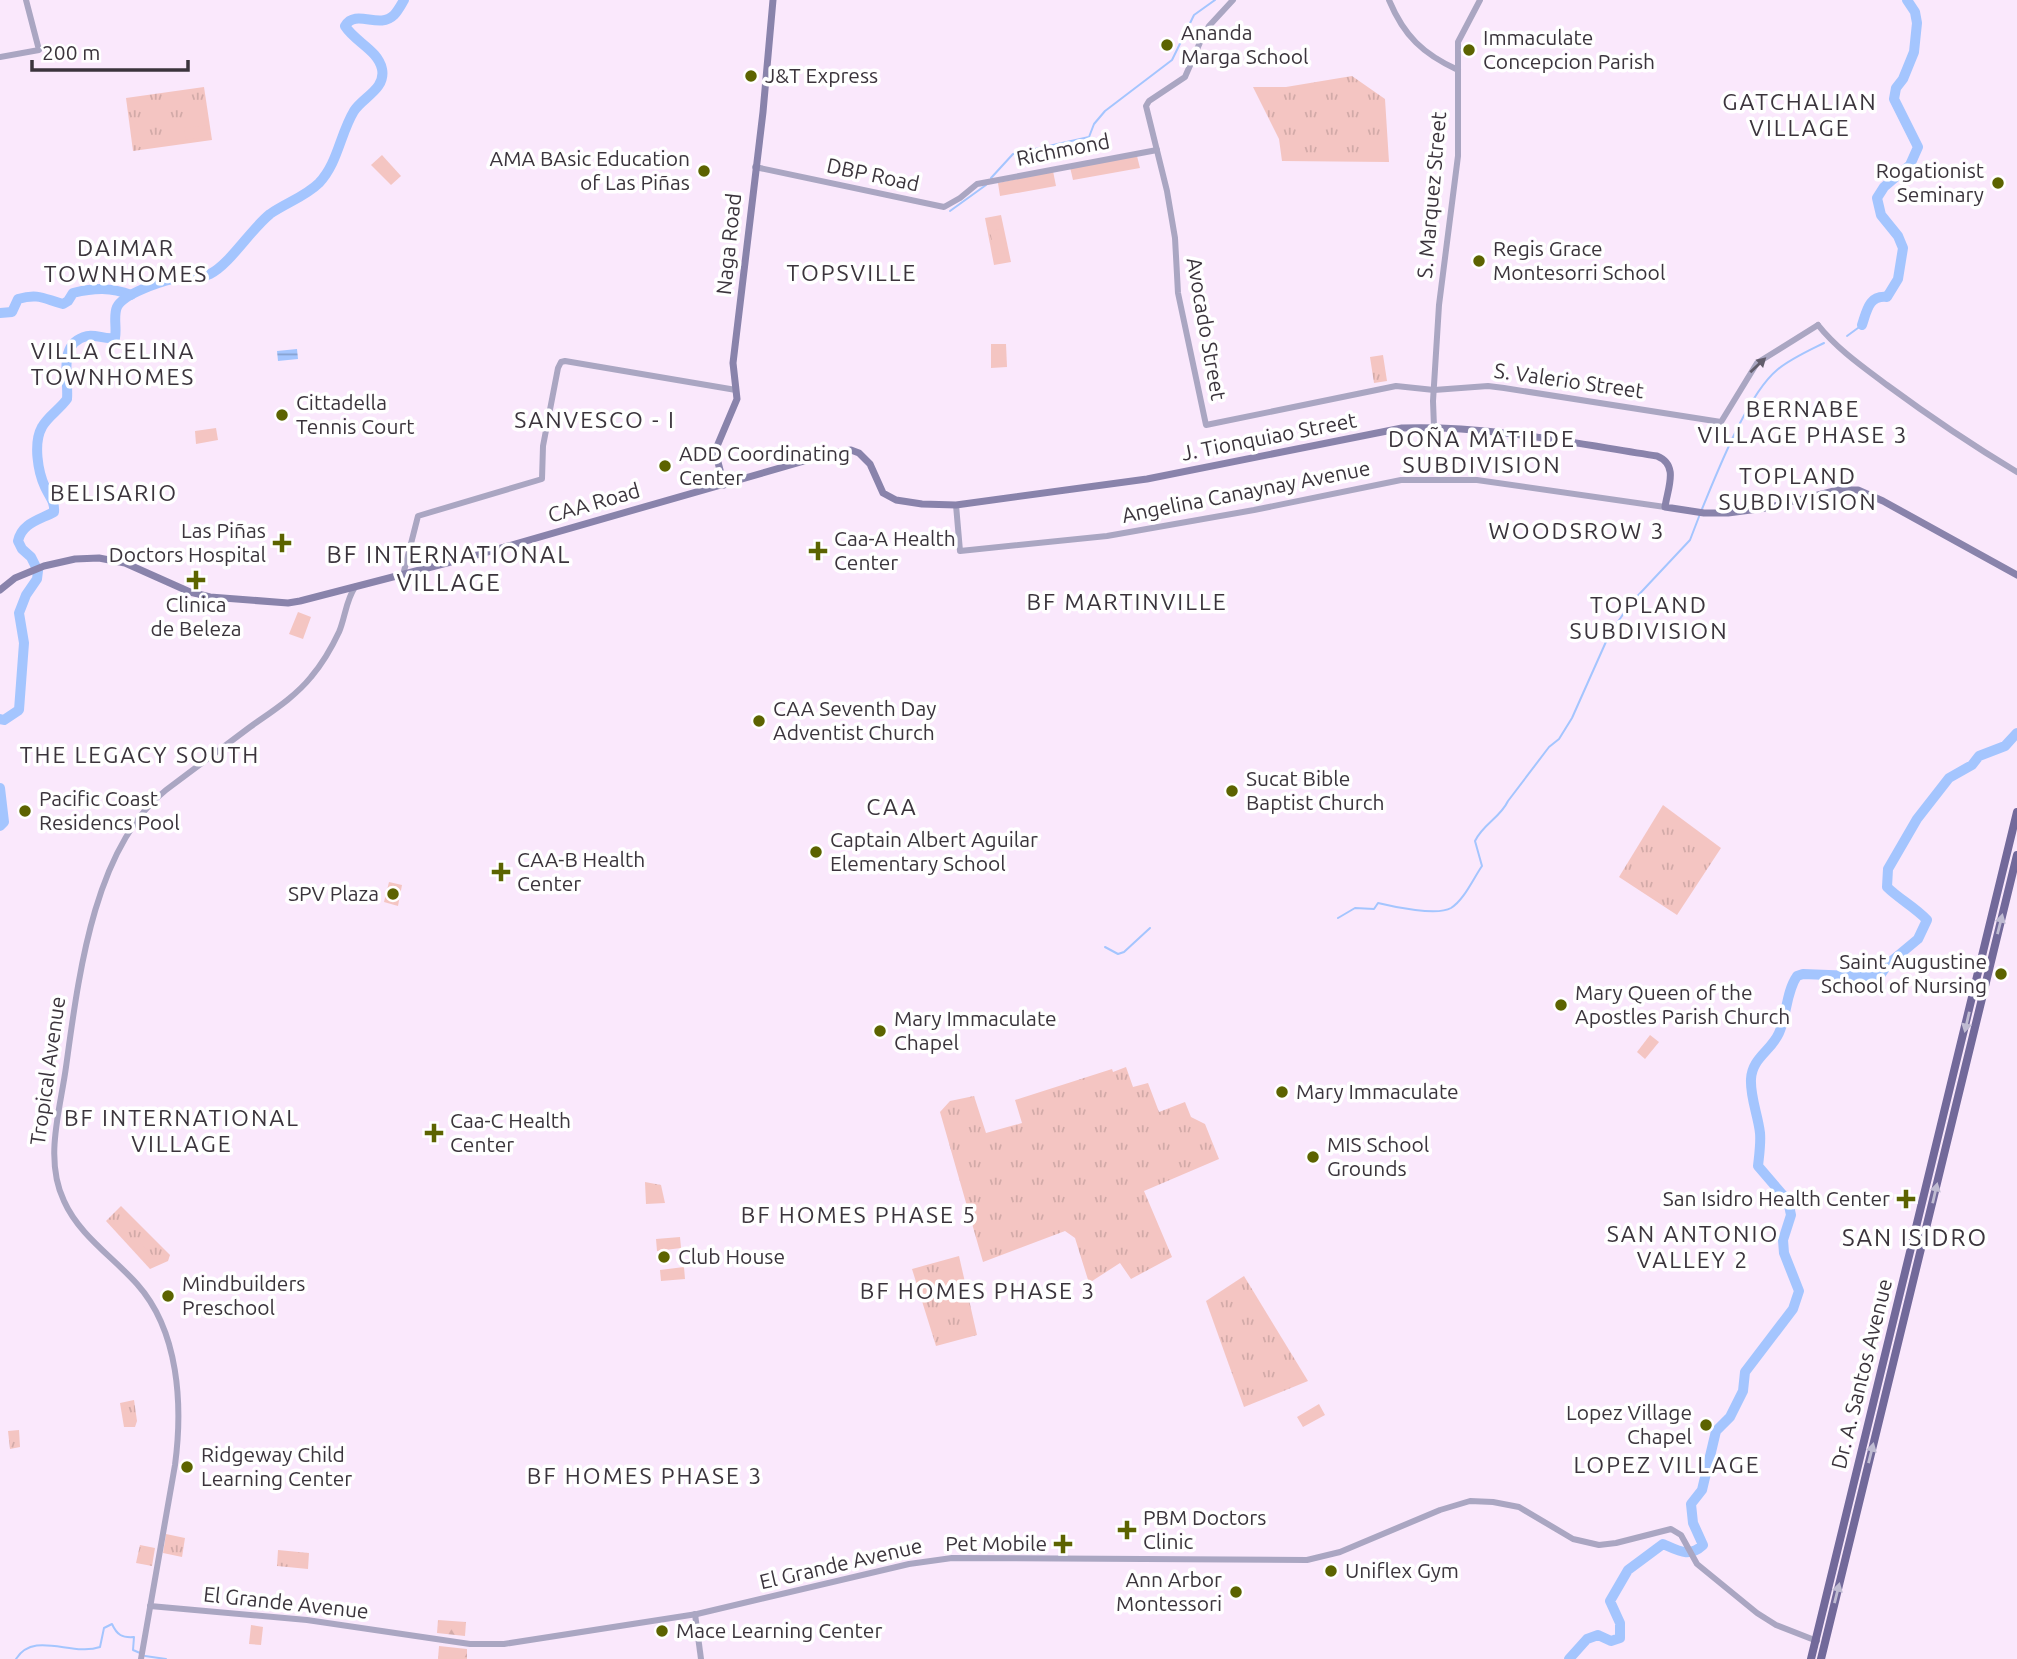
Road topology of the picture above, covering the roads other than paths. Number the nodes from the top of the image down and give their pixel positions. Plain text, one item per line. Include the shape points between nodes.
1 (26, 0) edge
2 (773, 0) edge
3 (1233, 0) edge
4 (1390, 0) edge
5 (1480, 0) edge
6 (0, 57) edge
7 (1458, 70) junction
8 (1157, 150) junction
9 (755, 167) junction
10 (983, 183) joint
11 (736, 390) junction
12 (1434, 390) junction
13 (1206, 425) joint
14 (1435, 427) junction
15 (2017, 472) edge
16 (724, 485) junction
17 (879, 485) joint
18 (956, 505) junction
19 (1665, 507) junction
20 (403, 575) junction
21 (2017, 575) edge
22 (0, 590) edge
23 (351, 590) junction
24 (2017, 812) edge
25 (2017, 855) edge
26 (1850, 1493) junction
27 (1860, 1495) junction
28 (150, 1606) junction
29 (695, 1614) junction
30 (1819, 1641) junction
31 (141, 1659) edge
32 (701, 1659) edge
33 (1811, 1659) edge
34 (1821, 1659) edge

1 - 6 street via 38,50
2 - 9 main road, Naga Road
3 - 8 street, Avocado Street via 1209,26 1185,77 1146,106
4 - 7 street via 1408,37
5 - 7 street, S. Marquez Street via 1458,42
7 - 12 street, S. Marquez Street via 1458,156 1439,305
8 - 10 street, Richmond
8 - 13 street, Avocado Street via 1175,238 1178,293
9 - 10 street, DBP Road via 944,207
9 - 11 main road, Naga Road via 733,363
11 - 16 main road, Naga Road via 737,399 715,451
11 - 20 street via 564,361 558,368 543,446 542,479 418,516
12 - 13 street, S. Valerio Street via 1396,386
12 - 14 street, S. Marquez Street
12 -> 15 street, S. Valerio Street via 1488,386 1721,422 1757,363 1818,325 1852,359 1942,425
14 - 18 main road, J. Tionquiao Street via 1402,428 1140,480
14 - 19 main road, J. Tionquiao Street via 1657,456 1671,468
16 - 17 main road, CAA Road via 825,454 855,452 870,464
16 - 20 main road, CAA Road
17 - 18 main road, J. Tionquiao Street via 895,500
18 - 19 street, Angelina Canaynay Avenue via 960,551 1107,536 1401,480 1478,480
19 - 21 main road, Angelina Canaynay Avenue via 1719,514 1766,508 1838,489 1858,490
20 - 23 main road, CAA Road
22 - 23 main road, CAA Road via 33,570 75,559 112,559 190,592 242,600 288,603
23 - 28 street, Tropical Avenue via 339,632 312,676 286,701 164,792 135,823 103,890 79,974 54,1170 76,1221 151,1301 166,1336 176,1383 176,1458
24 -> 26 main road, Dr. A. Santos Avenue
27 -> 25 main road, Dr. A. Santos Avenue
26 - 27 main road
26 - 30 main road, Dr. A. Santos Avenue
30 -> 27 main road, Dr. A. Santos Avenue
28 - 29 street, El Grande Avenue via 307,1620 470,1644
28 - 31 street, Tropical Avenue
29 - 30 street, El Grande Avenue via 952,1558 1307,1560 1340,1552 1469,1501 1519,1507 1565,1535 1588,1543 1609,1544 1671,1529 1697,1564 1768,1620
29 - 32 street
30 - 33 main road, Dr. A. Santos Avenue
30 - 34 main road, Dr. A. Santos Avenue

